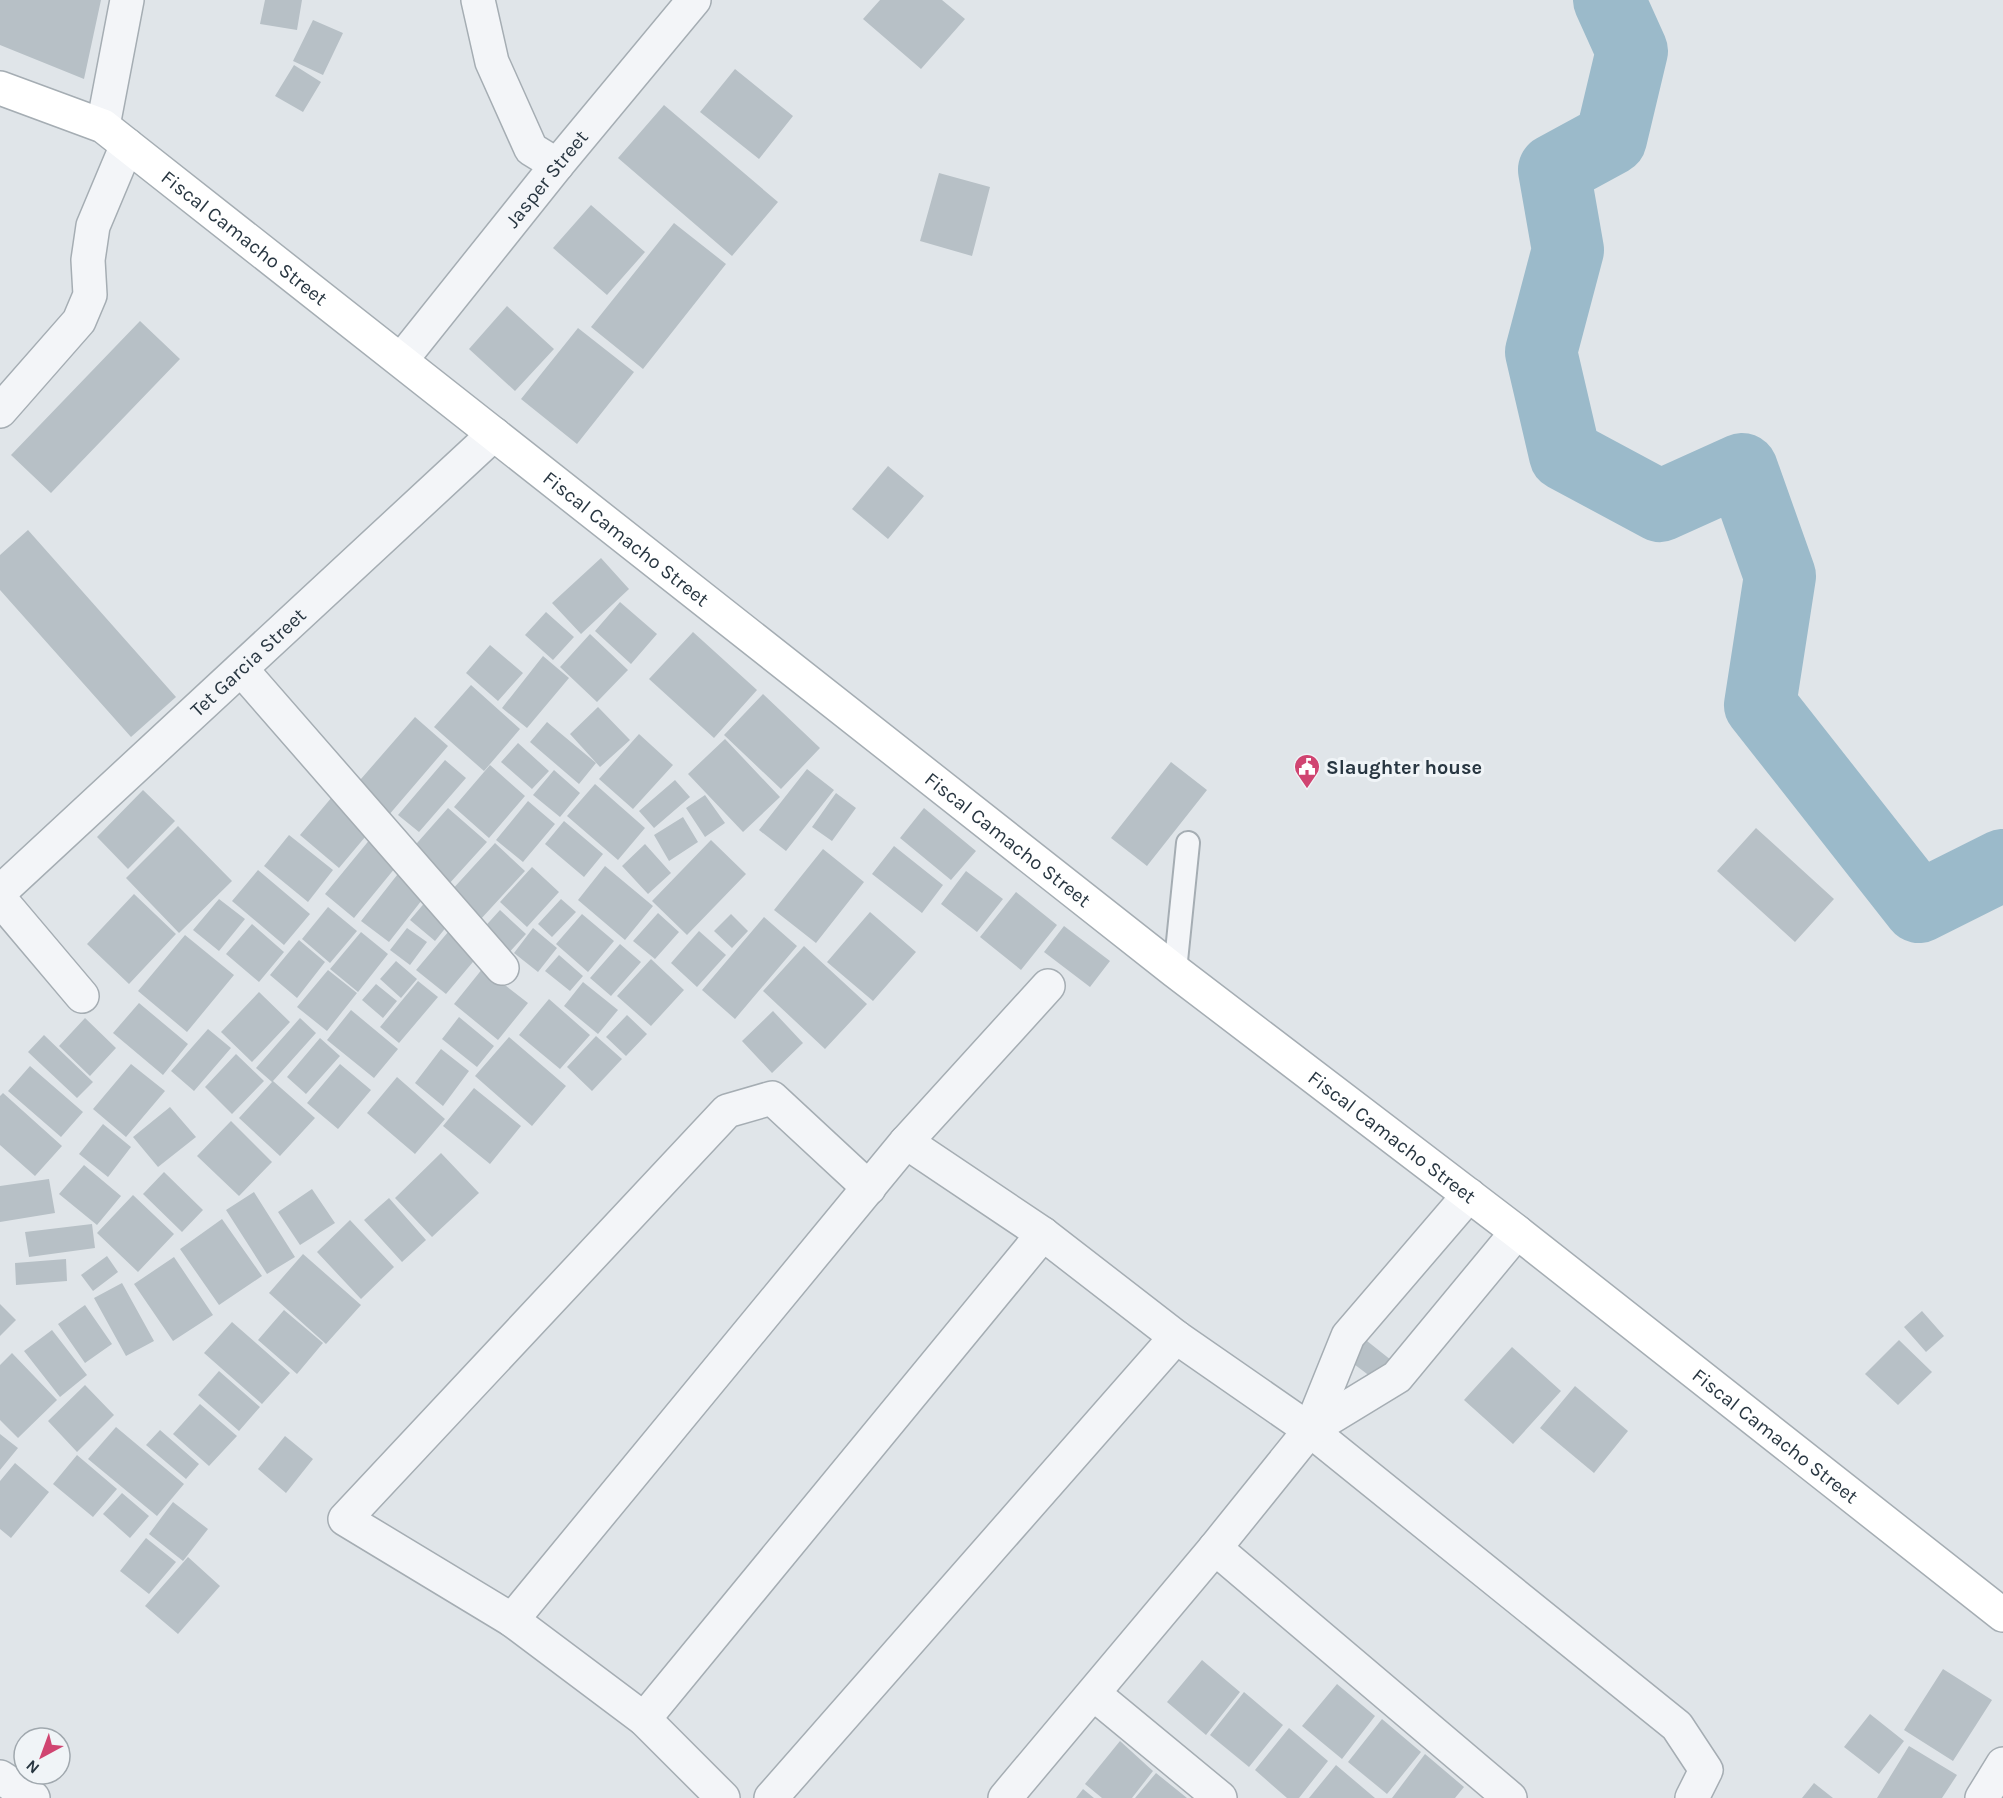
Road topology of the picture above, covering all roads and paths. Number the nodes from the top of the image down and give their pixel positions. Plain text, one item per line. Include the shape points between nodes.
1 (127, 0) edge
2 (478, 0) edge
3 (694, 0) edge
4 (0, 88) edge
5 (115, 136) junction
6 (557, 165) junction
7 (402, 359) junction
8 (0, 411) edge
9 (494, 434) junction
10 (241, 669) junction
11 (1188, 843) dead end
12 (0, 892) edge
13 (0, 899) edge
14 (502, 968) dead end
15 (1175, 971) junction
16 (1048, 986) dead end
17 (82, 996) dead end
18 (906, 1142) junction
19 (869, 1188) junction
20 (1469, 1195) junction
21 (1517, 1232) junction
22 (1043, 1234) junction
23 (1176, 1337) junction
24 (1310, 1430) junction
25 (1215, 1548) junction
26 (2003, 1615) edge
27 (512, 1620) junction
28 (1094, 1694) junction
29 (644, 1719) junction
30 (2003, 1764) edge
31 (0, 1777) edge
32 (1699, 1784) edge
33 (33, 1798) edge
34 (723, 1798) edge
35 (771, 1798) edge
36 (1005, 1798) edge
37 (1220, 1798) edge
38 (1510, 1798) edge
39 (1982, 1798) edge

1 - 5 street
2 - 6 street via 492,62 531,149
3 - 6 street, Jasper Street
4 - 5 street, Fiscal Camacho Street
5 - 7 street, Fiscal Camacho Street
5 - 8 street via 93,225 88,260 90,295 79,321
6 - 7 street, Jasper Street
7 - 9 street, Fiscal Camacho Street
9 - 10 street, Tet Garcia Street
9 - 15 street, Fiscal Camacho Street
10 - 12 street, Tet Garcia Street
10 - 14 street
11 - 15 lane
13 - 17 street
15 - 20 street, Fiscal Camacho Street
16 - 18 street
18 - 19 street
18 - 22 street
19 - 27 street
19 - 27 street via 772,1098 727,1111 345,1519
20 - 21 street, Fiscal Camacho Street
20 - 24 street via 1348,1336
21 - 24 street via 1397,1377
21 - 26 street, Fiscal Camacho Street
22 - 23 street
22 - 29 street
23 - 24 street
23 - 35 street
24 - 25 street
24 - 32 street via 1677,1726
25 - 28 street
25 - 38 street
27 - 29 street
28 - 36 street
28 - 37 street
29 - 34 street
30 - 39 street
31 - 33 street

